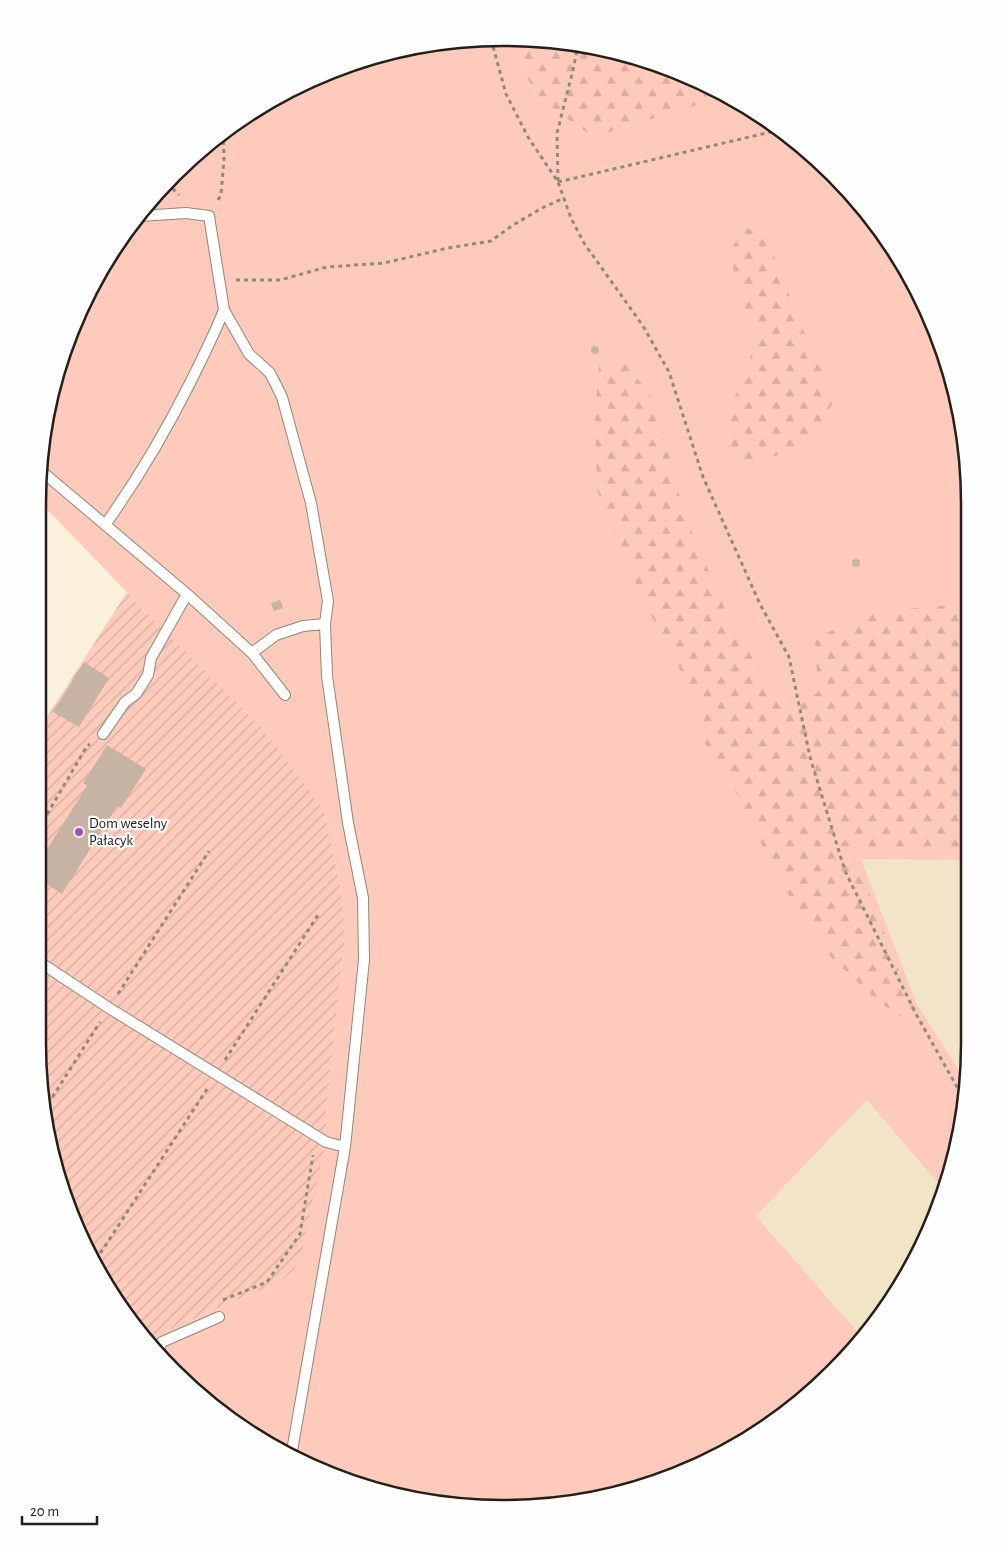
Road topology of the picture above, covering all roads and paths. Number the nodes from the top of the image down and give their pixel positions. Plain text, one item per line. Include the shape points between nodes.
1 (493, 46) edge
2 (577, 52) edge
3 (770, 132) edge
4 (223, 142) edge
5 (558, 182) junction
6 (564, 198) junction
7 (149, 215) edge
8 (209, 216) junction
9 (220, 280) junction
10 (224, 310) junction
11 (47, 476) edge
12 (105, 525) junction
13 (187, 594) junction
14 (325, 624) junction
15 (252, 653) junction
16 (285, 695) dead end
17 (103, 734) joint
18 (46, 816) edge
19 (209, 851) dead end
20 (46, 966) edge
21 (109, 1008) junction
22 (958, 1089) edge
23 (50, 1101) edge
24 (316, 1136) junction
25 (345, 1147) junction
26 (221, 1301) dead end
27 (219, 1317) dead end
28 (161, 1345) edge
29 (293, 1448) edge

1 - 5 path via 506,94 528,137
2 - 5 path via 557,133
3 - 5 path
4 - 8 path via 221,195
5 - 6 path
6 - 9 path via 491,240 384,263 327,267 280,280
6 - 22 path via 584,243 643,326 669,372 703,477 760,604 789,657 810,757 845,871 916,1014
7 - 8 lane via 186,213
8 - 9 lane
9 - 10 lane
10 - 12 lane via 215,335 174,416 129,492
10 - 14 lane via 249,354 270,373 282,397 310,503 328,601
11 - 12 lane
12 - 13 lane
13 - 15 lane
13 - 17 lane via 150,658 148,675
14 - 15 lane via 303,626 276,635
14 - 25 lane via 327,676 348,823 364,898 364,960
15 - 16 lane
17 - 18 path via 88,746
19 - 21 path
20 - 21 lane
21 - 23 path
21 - 24 lane
24 - 25 lane
24 - 26 path via 300,1234 268,1282
25 - 29 lane
27 - 28 lane

